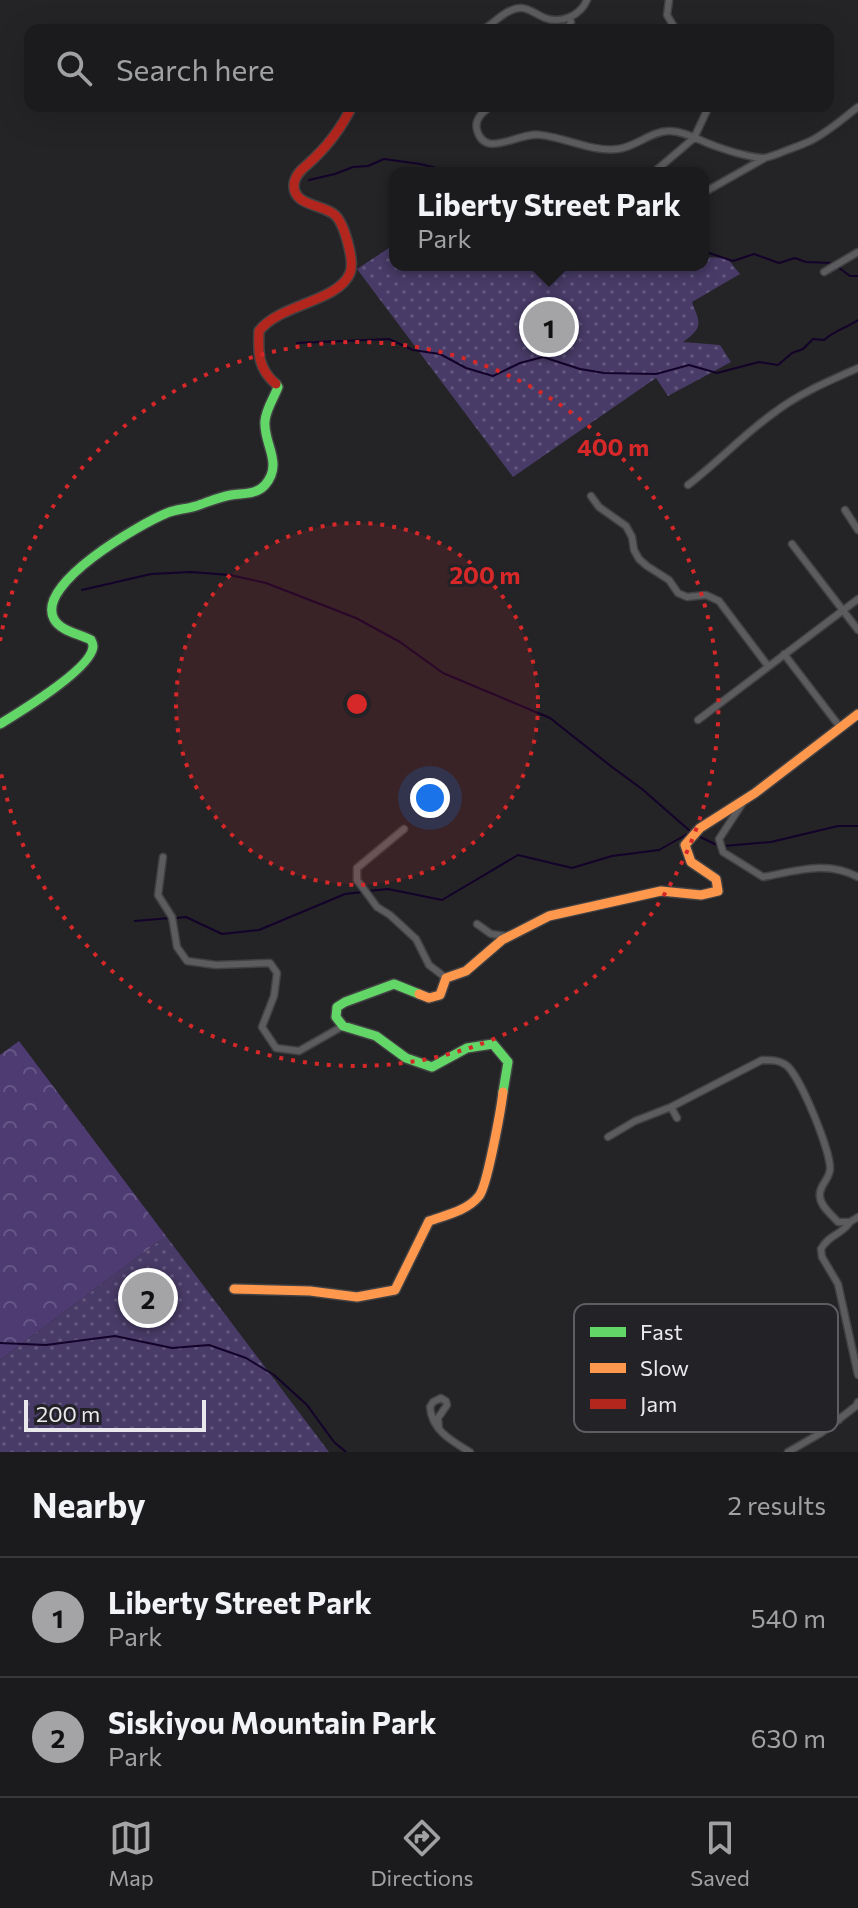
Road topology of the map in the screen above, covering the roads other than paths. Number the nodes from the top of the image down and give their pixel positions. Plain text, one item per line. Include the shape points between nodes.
1 (587, 0) edge
2 (669, 0) edge
3 (570, 17) junction
4 (492, 24) edge
5 (570, 24) edge
6 (672, 24) edge
7 (858, 107) edge
8 (349, 112) edge
9 (484, 112) edge
10 (706, 112) edge
11 (694, 138) junction
12 (765, 158) junction
13 (660, 167) edge
14 (709, 190) edge
15 (858, 252) edge
16 (824, 272) dead end
17 (858, 368) edge
18 (688, 485) dead end
19 (591, 496) dead end
20 (845, 510) dead end
21 (858, 530) edge
22 (792, 544) dead end
23 (858, 599) edge
24 (843, 610) junction
25 (858, 630) edge
26 (784, 654) junction
27 (768, 666) junction
28 (858, 714) edge
29 (698, 720) dead end
30 (0, 724) edge
31 (840, 727) junction
32 (743, 801) junction
33 (404, 829) dead end
34 (163, 857) dead end
35 (858, 877) edge
36 (477, 924) dead end
37 (510, 936) junction
38 (446, 978) junction
39 (343, 1026) junction
40 (671, 1107) junction
41 (629, 1113) dead end
42 (677, 1118) dead end
43 (635, 1121) junction
44 (608, 1137) dead end
45 (858, 1217) edge
46 (850, 1222) junction
47 (234, 1289) dead end
48 (858, 1375) edge
49 (858, 1402) edge
50 (839, 1420) edge
51 (439, 1429) junction
52 (822, 1432) edge
53 (470, 1452) edge
54 (788, 1452) edge

1 - 3 street
2 - 6 street via 667,15
3 - 4 street via 554,20 520,8
3 - 5 street
7 - 12 street via 808,142
8 - 30 street via 294,187 303,201 336,216 351,272 322,296 269,319 259,329 261,368 278,387 264,426 274,455 272,475 258,491 165,513 70,576 50,610 61,626 91,640 92,652 52,691
9 - 11 street via 477,123 479,135 491,145 527,134 600,149 622,148 668,131
10 - 11 street
11 - 12 street
11 - 13 street
12 - 14 street
15 - 16 street
17 - 18 street via 774,412
19 - 27 street via 626,526 639,559 678,593 719,601
20 - 21 street
22 - 24 street
23 - 24 street
24 - 25 street
24 - 26 street
26 - 27 street
26 - 31 street
27 - 29 street
28 - 31 street
31 - 32 street
32 - 35 street via 719,839 722,850 763,877 827,867
32 - 37 street via 700,828 685,845 691,862 716,879 718,891 661,891 549,916
33 - 38 street via 357,868 357,880 377,907 416,939 429,965
34 - 39 street via 158,895 187,961 270,963 277,973 262,1027 276,1048 299,1051
36 - 37 street via 491,934
37 - 38 street via 466,971
38 - 39 street via 440,995 429,998 394,984 345,1002 337,1007 336,1017
39 - 47 street via 376,1036 406,1058 432,1067 467,1048 493,1044 508,1062 481,1195 461,1210 429,1221 395,1290 357,1297
40 - 42 street
40 - 43 street
40 - 46 street via 762,1060 787,1066 808,1101 830,1160 820,1198 838,1222
41 - 43 street
43 - 44 street
45 - 46 street
46 - 48 street via 821,1249 838,1284
49 - 50 street
51 - 51 street via 430,1407 441,1398 447,1405 438,1418
51 - 53 street
52 - 54 street

